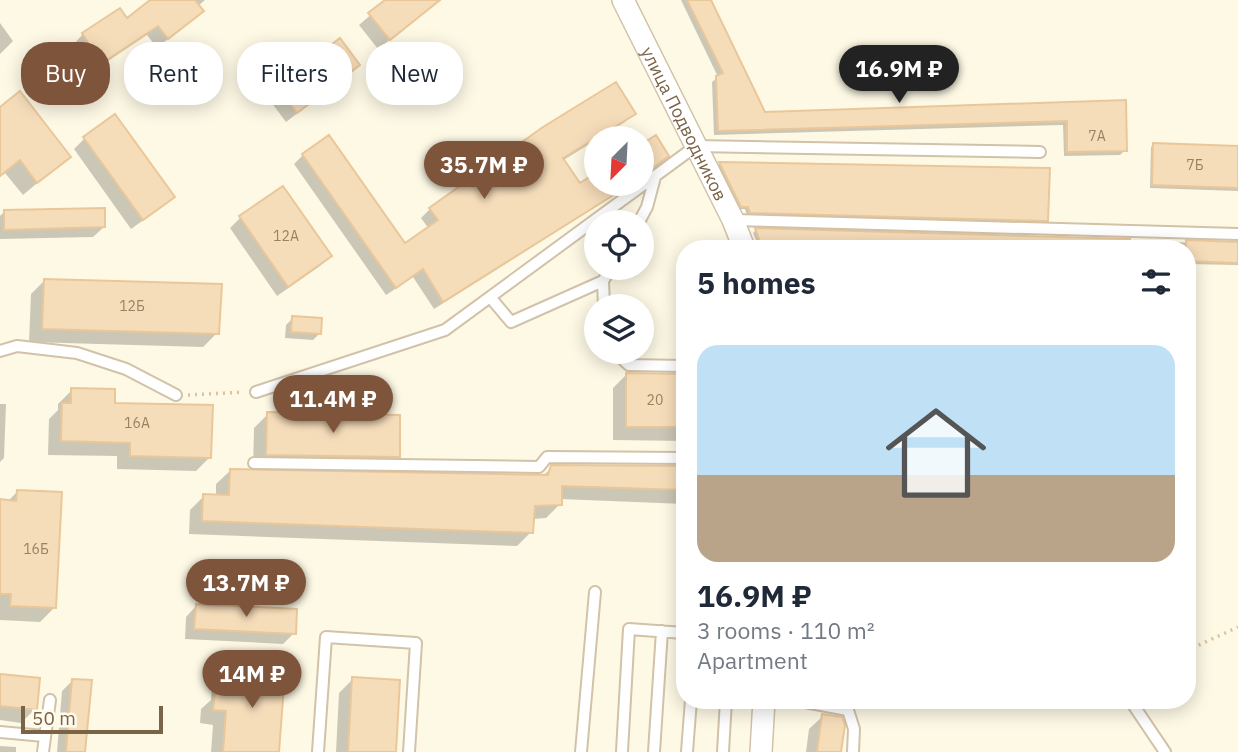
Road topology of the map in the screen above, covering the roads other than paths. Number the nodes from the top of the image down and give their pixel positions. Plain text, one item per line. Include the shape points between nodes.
1 (623, 0) edge
2 (696, 146) junction
3 (1040, 152) dead end
4 (654, 177) edge
5 (628, 196) edge
6 (733, 220) junction
7 (1238, 234) edge
8 (741, 240) edge
9 (604, 281) joint
10 (604, 294) edge
11 (490, 297) junction
12 (0, 351) edge
13 (628, 364) edge
14 (676, 366) edge
15 (256, 391) road end
16 (176, 395) road end
17 (676, 458) edge
18 (254, 463) dead end
19 (595, 592) dead end
20 (662, 631) junction
21 (676, 632) edge
22 (50, 700) dead end
23 (690, 709) edge
24 (725, 709) edge
25 (763, 709) edge
26 (843, 709) edge
27 (1136, 709) edge
28 (0, 732) edge
29 (44, 736) junction
30 (622, 751) edge
31 (43, 752) edge
32 (318, 752) edge
33 (409, 752) edge
34 (582, 752) edge
35 (654, 752) edge
36 (687, 752) edge
37 (723, 752) edge
38 (761, 752) edge
39 (853, 752) edge
40 (1166, 752) edge

1 - 2 street, улица Подводников
2 - 3 lane
2 - 4 lane
2 - 6 street, улица Подводников
5 - 11 lane
6 - 7 lane
6 - 8 street, улица Подводников
9 - 10 lane
9 - 11 lane via 510,322
11 - 15 lane via 445,330
12 - 16 lane via 17,346 77,353 126,369
13 - 14 lane
17 - 18 lane via 547,457 539,467
19 - 34 lane
20 - 21 lane
20 - 30 lane via 629,629
20 - 35 lane
22 - 29 lane
23 - 36 lane
24 - 37 lane
25 - 38 street
26 - 39 lane via 848,710 854,729
27 - 40 lane
28 - 29 lane
29 - 31 lane
32 - 33 lane via 326,637 416,643

